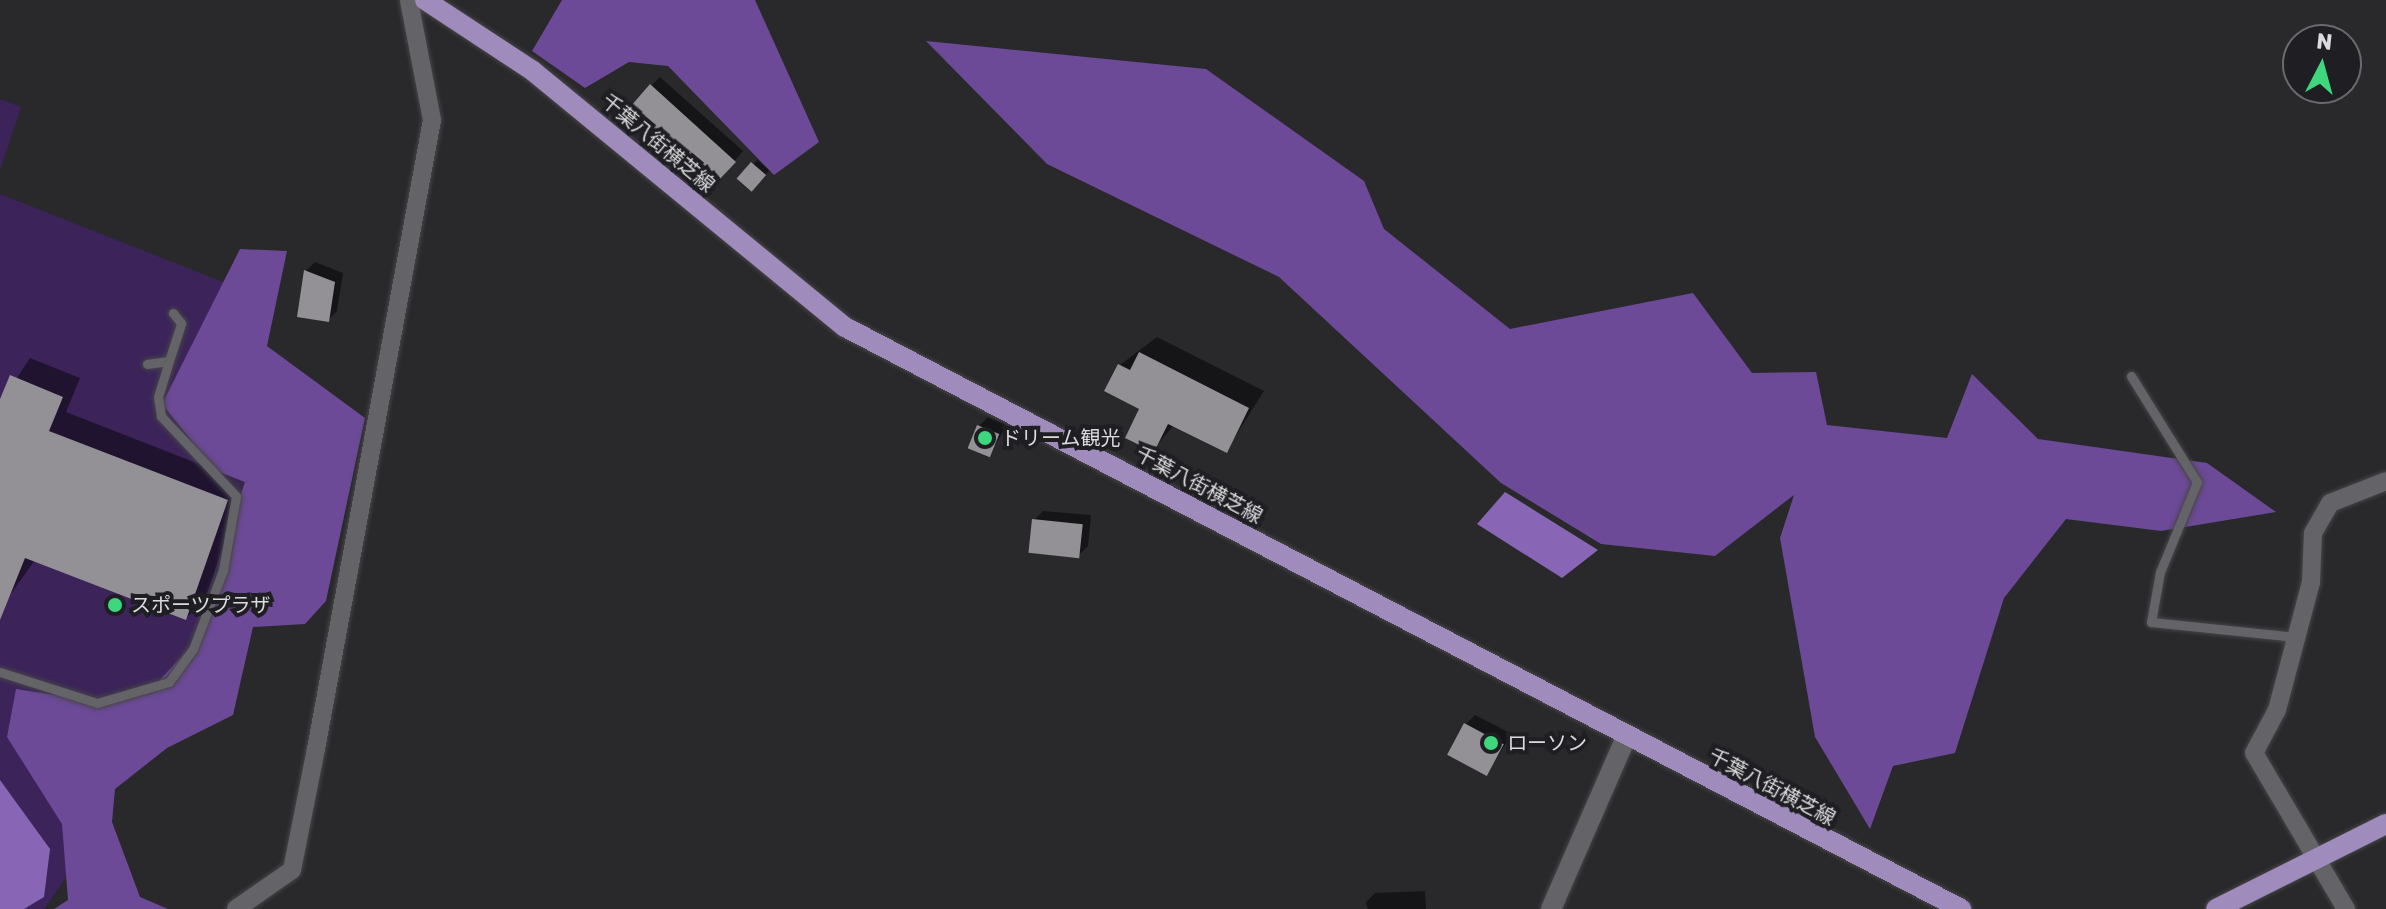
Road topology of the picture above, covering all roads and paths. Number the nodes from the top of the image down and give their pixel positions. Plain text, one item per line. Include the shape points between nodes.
1 (409, 0) edge
2 (425, 0) edge
3 (173, 313) dead end
4 (169, 361) junction
5 (147, 364) dead end
6 (2131, 376) dead end
7 (2386, 481) edge
8 (2296, 637) junction
9 (0, 672) edge
10 (1626, 737) junction
11 (2386, 824) edge
12 (2318, 861) junction
13 (236, 909) edge
14 (1551, 909) edge
15 (1961, 909) edge
16 (2216, 909) edge
17 (2346, 909) edge

1 - 13 street via 432,120 316,749 292,870
2 - 10 main road, 千葉八街横芝線 via 533,71 845,327
3 - 4 lane via 181,323
4 - 5 lane
4 - 9 lane via 158,397 161,416 236,496 223,570 193,649 169,682 97,703
6 - 8 lane via 2197,482 2160,572 2151,622
7 - 8 street via 2330,503 2324,513 2313,533 2311,582
8 - 12 street via 2277,710 2254,753
10 - 14 street
10 - 15 main road, 千葉八街横芝線
11 - 12 main road
12 - 16 main road
12 - 17 street

